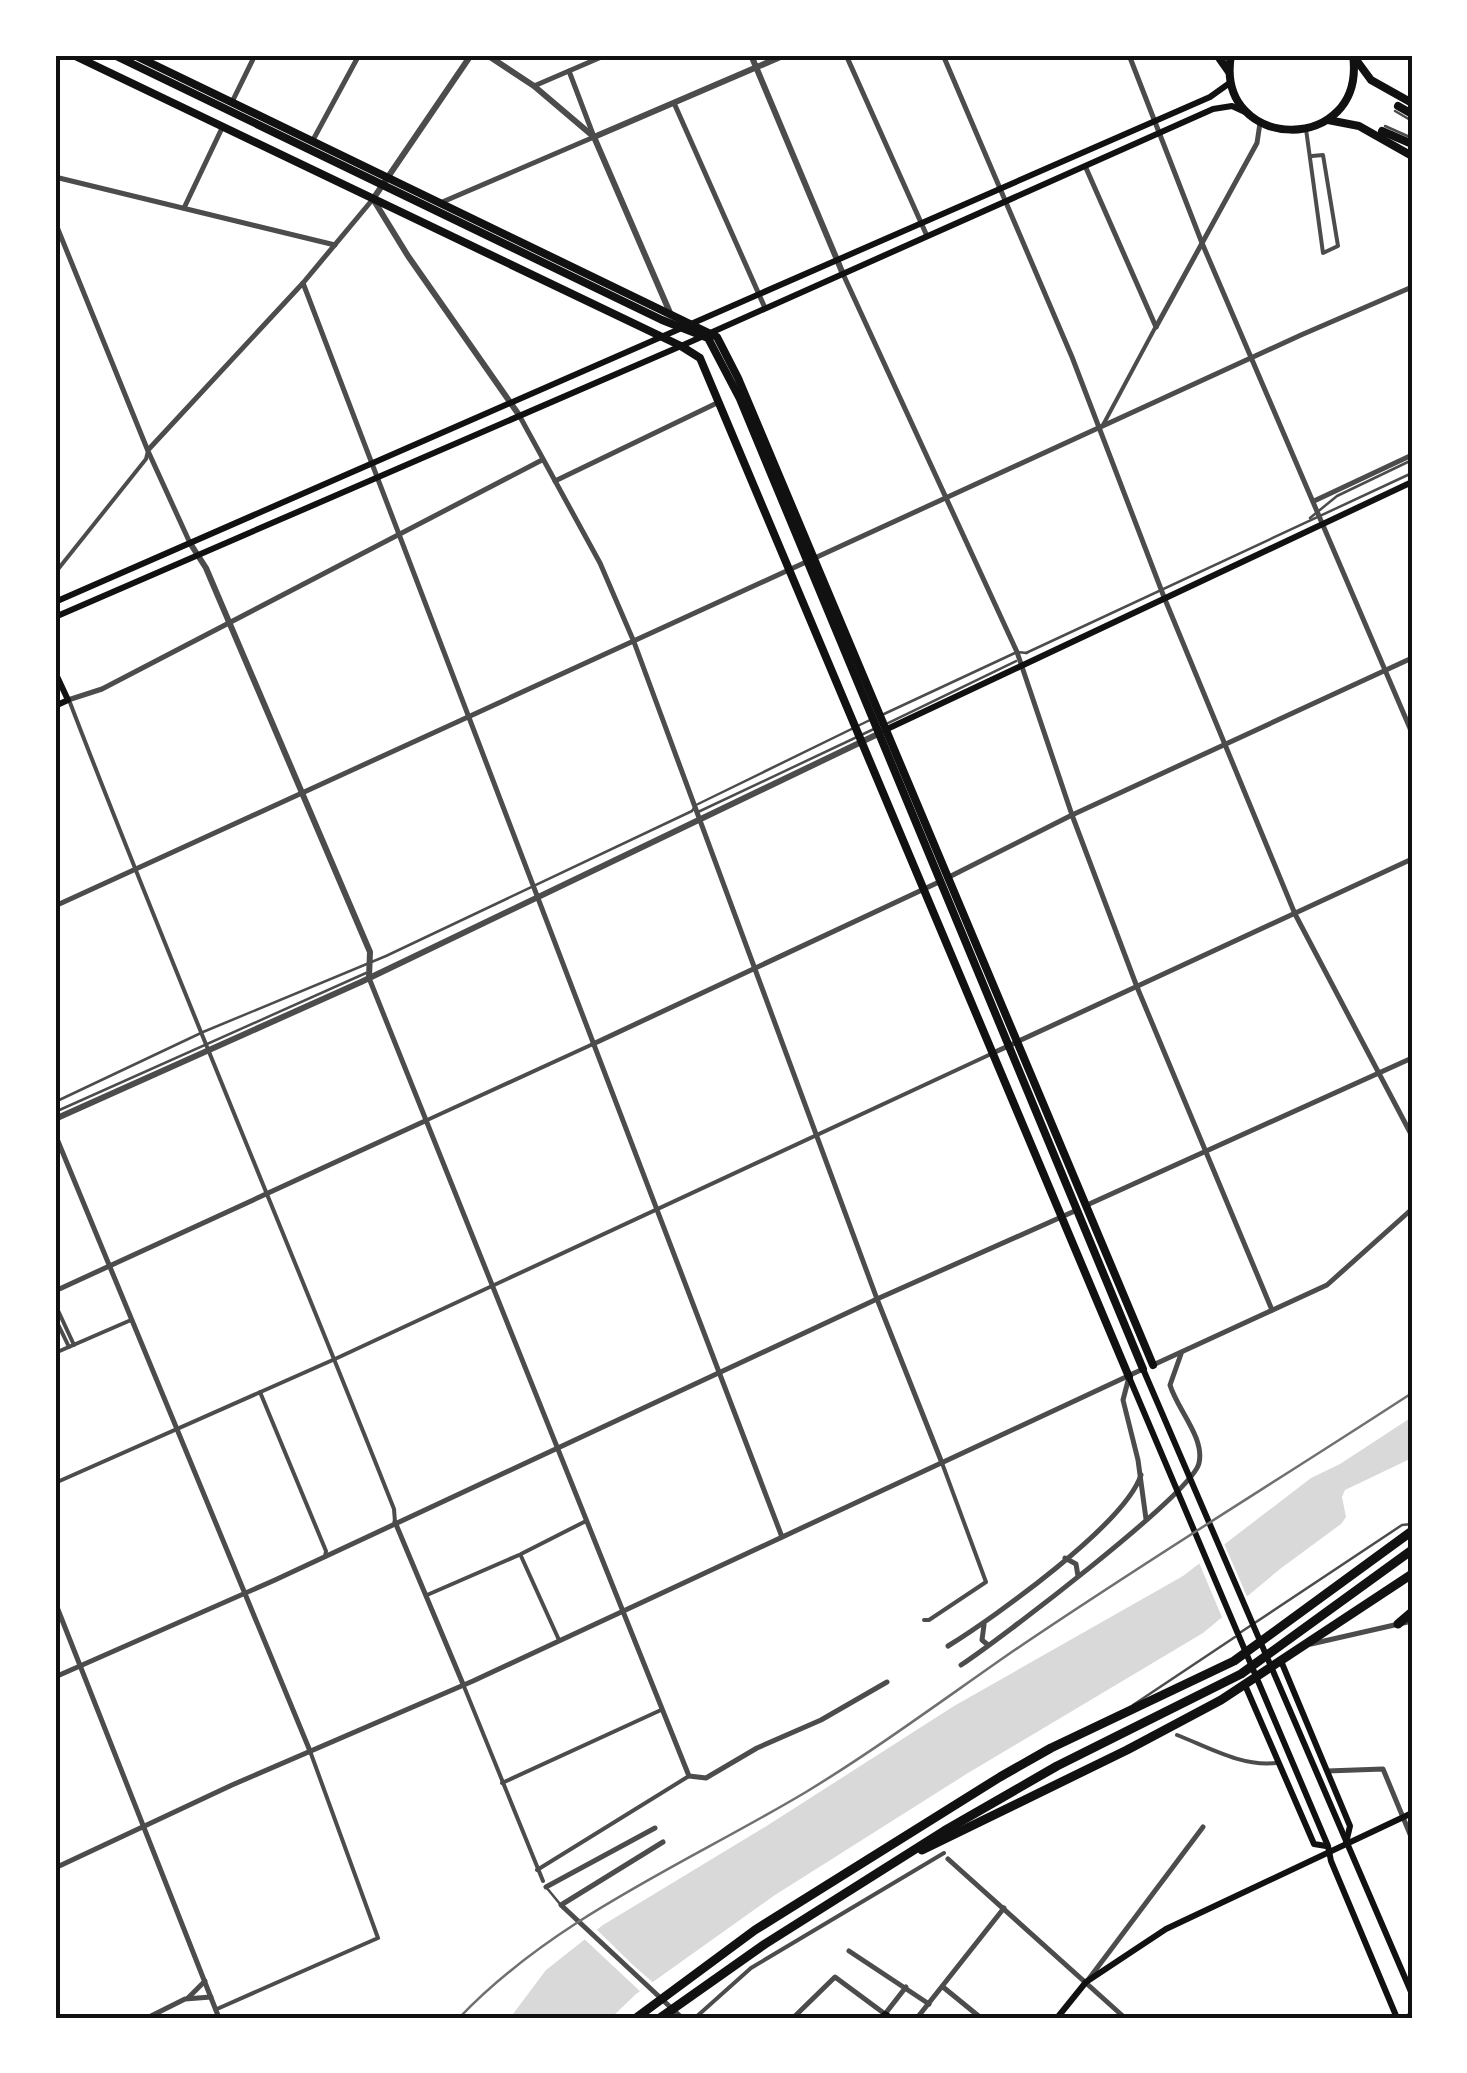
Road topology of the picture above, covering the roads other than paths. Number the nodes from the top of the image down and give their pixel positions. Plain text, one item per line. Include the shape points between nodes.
1 (73, 55) edge
2 (114, 55) edge
3 (255, 55) edge
4 (359, 55) edge
5 (470, 55) edge
6 (487, 55) edge
7 (606, 55) edge
8 (751, 55) edge
9 (785, 55) edge
10 (846, 55) edge
11 (943, 55) edge
12 (1129, 55) edge
13 (1217, 55) edge
14 (1231, 55) edge
15 (1354, 56) edge
16 (137, 58) edge
17 (756, 68) junction
18 (568, 71) junction
19 (1230, 77) junction
20 (534, 86) junction
21 (674, 103) junction
22 (1397, 104) junction
23 (230, 106) junction
24 (1412, 111) edge
25 (1250, 116) junction
26 (1328, 120) junction
27 (1155, 121) junction
28 (1260, 123) junction
29 (223, 126) junction
30 (1384, 129) dead end
31 (1306, 130) junction
32 (1159, 135) junction
33 (594, 136) junction
34 (311, 145) junction
35 (1412, 147) edge
36 (55, 152) edge
37 (1312, 156) junction
38 (55, 167) edge
39 (1086, 168) junction
40 (55, 177) edge
41 (385, 182) junction
42 (1002, 189) junction
43 (373, 200) junction
44 (1006, 202) junction
45 (433, 206) junction
46 (184, 208) junction
47 (55, 222) edge
48 (921, 223) junction
49 (927, 236) junction
50 (1202, 243) junction
51 (336, 244) junction
52 (836, 259) junction
53 (843, 274) junction
54 (304, 283) junction
55 (1412, 287) edge
56 (760, 294) junction
57 (765, 308) junction
58 (671, 316) junction
59 (686, 326) junction
60 (1156, 327) junction
61 (707, 334) junction
62 (659, 337) junction
63 (681, 346) junction
64 (1252, 358) junction
65 (719, 402) junction
66 (511, 403) junction
67 (519, 415) junction
68 (1100, 430) junction
69 (148, 450) junction
70 (1412, 458) edge
71 (542, 460) junction
72 (370, 466) junction
73 (1412, 472) edge
74 (376, 479) junction
75 (555, 481) junction
76 (1412, 482) edge
77 (945, 500) junction
78 (1314, 501) junction
79 (1319, 517) junction
80 (399, 534) junction
81 (190, 543) junction
82 (198, 554) junction
83 (810, 561) junction
84 (790, 570) junction
85 (55, 573) edge
86 (1163, 593) junction
87 (55, 602) edge
88 (55, 617) edge
89 (229, 622) junction
90 (634, 642) junction
91 (1412, 658) edge
92 (1018, 660) junction
93 (1384, 671) junction
94 (55, 672) edge
95 (68, 700) junction
96 (55, 706) edge
97 (470, 714) junction
98 (880, 725) junction
99 (1412, 733) edge
100 (859, 735) junction
101 (1226, 744) junction
102 (303, 794) junction
103 (697, 812) junction
104 (1072, 815) junction
105 (1412, 860) edge
106 (134, 869) junction
107 (944, 880) junction
108 (534, 884) junction
109 (919, 891) junction
110 (538, 896) junction
111 (55, 906) edge
112 (1295, 914) junction
113 (381, 958) junction
114 (370, 970) junction
115 (756, 970) junction
116 (1137, 987) junction
117 (203, 1032) junction
118 (593, 1044) junction
119 (1012, 1044) junction
120 (208, 1047) junction
121 (992, 1054) junction
122 (1412, 1058) edge
123 (1378, 1074) junction
124 (55, 1102) edge
125 (55, 1115) edge
126 (425, 1121) junction
127 (55, 1134) edge
128 (817, 1135) junction
129 (1412, 1136) edge
130 (1208, 1151) junction
131 (269, 1192) junction
132 (659, 1208) junction
133 (1081, 1208) junction
134 (1412, 1208) edge
135 (1061, 1217) junction
136 (109, 1266) junction
137 (492, 1286) junction
138 (55, 1290) edge
139 (877, 1298) junction
140 (55, 1304) edge
141 (1272, 1310) junction
142 (55, 1318) edge
143 (132, 1320) junction
144 (72, 1346) junction
145 (1182, 1352) junction
146 (55, 1353) edge
147 (335, 1359) junction
148 (1154, 1365) junction
149 (719, 1372) junction
150 (1145, 1374) junction
151 (1128, 1377) junction
152 (260, 1392) junction
153 (176, 1429) junction
154 (556, 1448) junction
155 (942, 1463) junction
156 (1140, 1475) junction
157 (55, 1483) edge
158 (1146, 1520) junction
159 (586, 1521) junction
160 (395, 1522) junction
161 (1412, 1528) edge
162 (782, 1537) junction
163 (1412, 1550) edge
164 (520, 1555) junction
165 (324, 1557) junction
166 (1065, 1558) junction
167 (1412, 1574) edge
168 (1078, 1576) junction
169 (245, 1594) junction
170 (426, 1596) junction
171 (55, 1602) edge
172 (622, 1611) junction
173 (1412, 1612) edge
174 (924, 1620) dead end
175 (1412, 1621) edge
176 (985, 1622) junction
177 (1398, 1624) junction
178 (559, 1640) junction
179 (988, 1645) junction
180 (948, 1646) dead end
181 (1304, 1646) junction
182 (1280, 1661) junction
183 (512, 1662) junction
184 (960, 1665) dead end
185 (81, 1666) junction
186 (492, 1672) junction
187 (515, 1672) dead end
188 (55, 1677) edge
189 (496, 1681) dead end
190 (887, 1682) dead end
191 (464, 1684) junction
192 (1245, 1685) junction
193 (662, 1710) junction
194 (1115, 1719) junction
195 (1177, 1734) dead end
196 (310, 1751) junction
197 (1280, 1762) junction
198 (1327, 1771) junction
199 (689, 1776) junction
200 (502, 1784) junction
201 (1412, 1813) edge
202 (1403, 1817) junction
203 (1202, 1827) dead end
204 (146, 1828) junction
205 (655, 1828) dead end
206 (1412, 1839) edge
207 (662, 1842) dead end
208 (1345, 1844) junction
209 (1328, 1849) junction
210 (906, 1856) junction
211 (946, 1856) joint
212 (55, 1868) edge
213 (537, 1870) junction
214 (544, 1884) junction
215 (561, 1906) junction
216 (1004, 1908) junction
217 (849, 1950) dead end
218 (205, 1981) junction
219 (1086, 1982) junction
220 (906, 1987) junction
221 (943, 1987) junction
222 (1412, 1994) edge
223 (211, 1997) junction
224 (185, 1999) junction
225 (929, 2004) junction
226 (216, 2010) junction
227 (1412, 2016) edge
228 (886, 2017) edge
229 (146, 2018) edge
230 (219, 2018) edge
231 (636, 2018) edge
232 (660, 2018) edge
233 (682, 2018) edge
234 (695, 2018) edge
235 (793, 2018) edge
236 (917, 2018) edge
237 (981, 2018) edge
238 (1057, 2018) edge
239 (1125, 2018) edge
240 (1396, 2018) edge
241 (1405, 2018) edge

1 - 29 main road
2 - 16 main road
3 - 23 street
4 - 34 street
5 - 41 street
6 - 20 street
7 - 18 street
8 - 17 street
9 - 17 street
10 - 48 street
11 - 42 street
12 - 27 street
13 - 19 main road
14 - 19 main road
15 - 22 main road
15 - 26 main road via 1350,92
16 - 23 main road
17 - 21 street
17 - 52 street
18 - 20 street
18 - 33 street
19 - 25 main road
19 - 27 main road via 1215,95
20 - 33 street
21 - 33 street
21 - 56 street
22 - 24 main road
22 - 24 lane
23 - 34 main road
25 - 28 main road
25 - 32 main road via 1220,107
26 - 31 main road
26 - 35 main road
27 - 32 street
27 - 42 main road
28 - 31 main road
28 - 50 street via 1256,144
29 - 43 main road
29 - 46 street
30 - 35 main road
31 - 37 street
32 - 39 main road
32 - 50 street
33 - 45 street
33 - 58 street
34 - 41 main road
36 - 38 street
37 - 37 street via 1308,156 1324,253 1338,246 1323,154
39 - 44 main road
39 - 60 street
40 - 46 street
41 - 43 street
41 - 45 main road
42 - 44 street
42 - 48 main road
43 - 51 street
43 - 62 main road
43 - 66 street
44 - 49 main road
44 - 68 street
45 - 58 main road
45 - 59 main road
46 - 51 street
47 - 69 street
48 - 49 street
48 - 52 main road
49 - 53 main road
50 - 60 street
50 - 64 street
51 - 54 street
52 - 53 street
52 - 56 main road
53 - 57 main road
53 - 77 street
54 - 69 street
54 - 72 street
55 - 64 street
56 - 57 street
56 - 59 main road
57 - 61 main road
58 - 59 main road
59 - 61 main road
59 - 62 main road
60 - 68 street
61 - 63 main road
61 - 83 main road
62 - 63 main road
62 - 66 main road
63 - 65 main road via 702,361
63 - 67 main road
64 - 68 street
64 - 78 street
65 - 75 street
65 - 84 main road
66 - 67 street
66 - 72 main road
67 - 71 street
67 - 74 main road
68 - 77 street
68 - 86 street
69 - 81 street
69 - 85 street
70 - 78 street
70 - 79 lane via 1337,496
71 - 75 street
71 - 80 street
72 - 74 street
72 - 81 main road
73 - 79 lane
74 - 80 street
74 - 82 main road
75 - 90 street
76 - 79 main road
77 - 83 street
77 - 92 street
78 - 79 street
79 - 86 main road
79 - 86 lane
79 - 93 street
80 - 89 street
80 - 97 street
81 - 82 street
81 - 87 main road
82 - 88 main road
82 - 89 street
83 - 84 street
83 - 98 main road
84 - 90 street
84 - 100 main road
86 - 92 main road
86 - 92 lane
86 - 101 street
89 - 95 street via 102,690
89 - 102 street
90 - 97 street
90 - 103 street
91 - 93 street
92 - 98 main road
92 - 98 lane
92 - 104 street
93 - 99 street
93 - 101 street
94 - 95 main road
95 - 96 main road
95 - 106 street
97 - 102 street
97 - 108 street
98 - 100 street
98 - 100 lane
98 - 107 main road
100 - 103 street
100 - 103 lane
100 - 109 main road
101 - 104 street
101 - 112 street
102 - 106 street
102 - 114 street via 370,952
103 - 108 lane
103 - 110 street
103 - 115 street
104 - 107 street
104 - 116 street
105 - 112 street
106 - 111 street
106 - 117 street
107 - 109 street
107 - 119 main road
108 - 110 street
108 - 113 lane
109 - 115 street
109 - 121 main road
110 - 114 street
110 - 118 street
112 - 116 street
112 - 123 street
113 - 114 lane
113 - 114 lane
114 - 117 lane
114 - 120 street
114 - 126 street
115 - 118 street
115 - 128 street
116 - 119 street
116 - 130 street
117 - 120 street
117 - 124 lane
118 - 126 street
118 - 132 street
119 - 121 street
119 - 133 main road
120 - 125 street
120 - 131 street
121 - 128 street
121 - 135 main road
122 - 123 street
123 - 129 street
123 - 130 street
126 - 131 street
126 - 137 street
127 - 136 street
128 - 132 street
128 - 139 street
130 - 133 street
130 - 141 street
131 - 136 street
131 - 147 street
132 - 137 street
132 - 149 street
133 - 135 street
133 - 148 main road
133 - 150 main road
134 - 141 street via 1327,1285
135 - 139 street
135 - 151 main road
136 - 138 street
136 - 143 street
137 - 147 street
137 - 154 street
139 - 149 street
139 - 155 street
140 - 144 street
141 - 145 street
142 - 144 street
143 - 144 street
143 - 153 street
144 - 146 street
145 - 148 street
145 - 158 street via 1170,1385 1196,1441 1198,1467
147 - 152 street
147 - 160 street
148 - 150 main road
149 - 154 street
149 - 162 street
150 - 151 street
150 - 208 main road
151 - 155 street
151 - 156 street via 1123,1400
151 - 209 main road
152 - 153 street
152 - 165 street
153 - 157 street
153 - 169 street
154 - 159 street
154 - 160 street
155 - 162 street
155 - 174 street via 986,1582
156 - 158 street
156 - 166 street via 1125,1506
158 - 168 street
159 - 164 street
159 - 172 street
160 - 165 street
160 - 170 street
161 - 194 highway via 1234,1660
161 - 194 lane via 1402,1524
162 - 172 street
163 - 210 highway via 1230,1681 1057,1766
164 - 170 street
164 - 178 street
165 - 169 street
166 - 168 street via 1076,1564
166 - 176 street
167 - 181 highway
168 - 179 street
169 - 185 street
169 - 196 street
170 - 191 street
171 - 185 street
172 - 178 street
172 - 193 street
173 - 177 highway
175 - 177 street
176 - 179 street via 982,1640
176 - 180 street
177 - 181 street
178 - 183 street
179 - 184 street
181 - 182 highway
182 - 192 highway
182 - 198 main road
183 - 186 street
183 - 187 street
185 - 188 street
185 - 204 street
186 - 189 street
186 - 191 street
190 - 199 street via 706,1778
191 - 196 street
191 - 200 street
192 - 197 main road
192 - 210 highway
193 - 199 street
193 - 200 street
194 - 231 highway via 1051,1748 755,1930
195 - 197 street via 1258,1765
196 - 204 street
196 - 226 street via 378,1938
197 - 209 main road via 1314,1844
198 - 202 street via 1383,1769
198 - 208 main road via 1350,1826
199 - 213 street
200 - 213 street
201 - 202 main road
202 - 206 street
202 - 208 main road
203 - 219 street
204 - 212 street
204 - 218 street
205 - 214 street
207 - 215 street
208 - 209 main road
208 - 222 main road
209 - 219 main road via 1166,1928
209 - 240 main road
210 - 232 highway
211 - 216 street
211 - 234 street via 751,1968
213 - 214 street
214 - 215 lane
215 - 233 street
216 - 219 street
216 - 221 street
217 - 220 street
218 - 223 street
218 - 224 street
219 - 238 main road
219 - 239 street
220 - 225 street
220 - 228 street
221 - 225 street
221 - 237 street
223 - 224 street
223 - 226 street
224 - 229 street
225 - 236 street
226 - 230 street
227 - 241 main road
228 - 235 street via 835,1977

